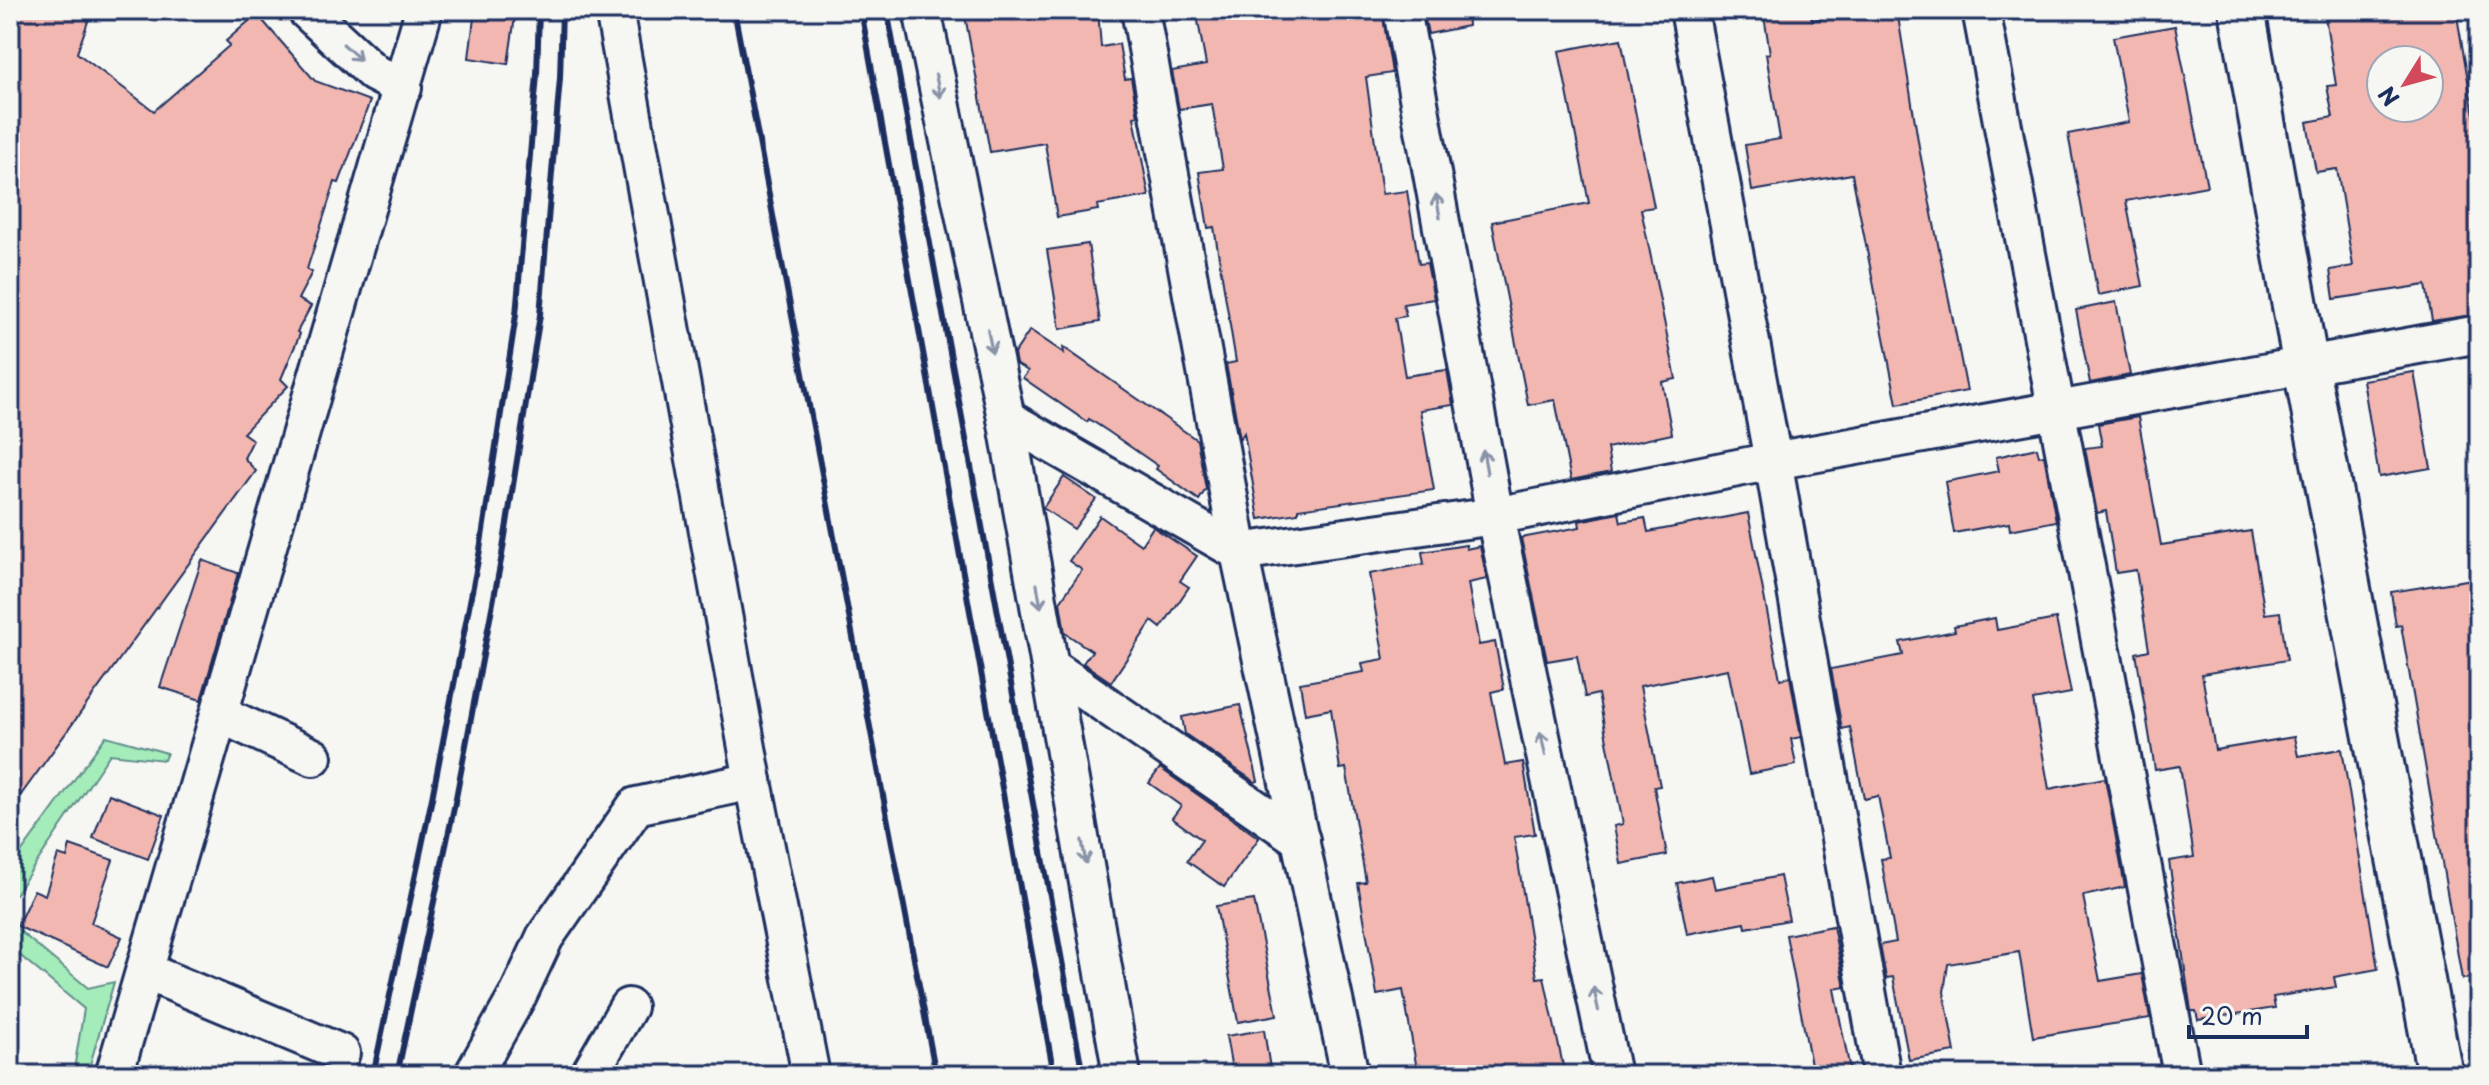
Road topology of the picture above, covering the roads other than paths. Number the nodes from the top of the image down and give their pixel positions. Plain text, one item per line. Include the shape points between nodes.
1 (306, 10) edge
2 (424, 10) edge
3 (614, 10) edge
4 (922, 10) edge
5 (1140, 10) edge
6 (1402, 10) edge
7 (1689, 10) edge
8 (1981, 10) edge
9 (2242, 10) edge
10 (403, 88) junction
11 (2479, 334) edge
12 (2306, 367) junction
13 (2056, 412) junction
14 (1006, 418) junction
15 (1773, 461) junction
16 (1495, 516) junction
17 (1239, 552) junction
18 (1051, 667) junction
19 (220, 714) junction
20 (313, 757) dead end
21 (753, 781) junction
22 (1301, 840) junction
23 (145, 971) junction
24 (628, 1007) dead end
25 (341, 1053) dead end
26 (2173, 1073) edge
27 (114, 1075) edge
28 (473, 1075) edge
29 (589, 1075) edge
30 (811, 1075) edge
31 (1122, 1075) edge
32 (1350, 1075) edge
33 (1612, 1075) edge
34 (1882, 1075) edge
35 (2440, 1075) edge

1 -> 10 street via 374,73
2 - 10 street
3 - 21 street
4 -> 14 street
5 - 17 street
16 -> 6 street
7 - 15 street
8 - 13 street
9 - 12 street
10 - 19 street
11 - 12 street
12 - 13 street
12 - 35 street
13 - 15 street
13 - 26 street
14 - 17 street
14 -> 18 street
15 - 16 street
15 - 34 street
16 - 17 street
33 -> 16 street
17 - 22 street
18 - 22 street
18 -> 31 street
19 - 20 street
19 - 23 street
21 - 28 street via 636,806 545,937
21 - 30 street
22 - 32 street
23 - 25 street
23 - 27 street
24 - 29 street

